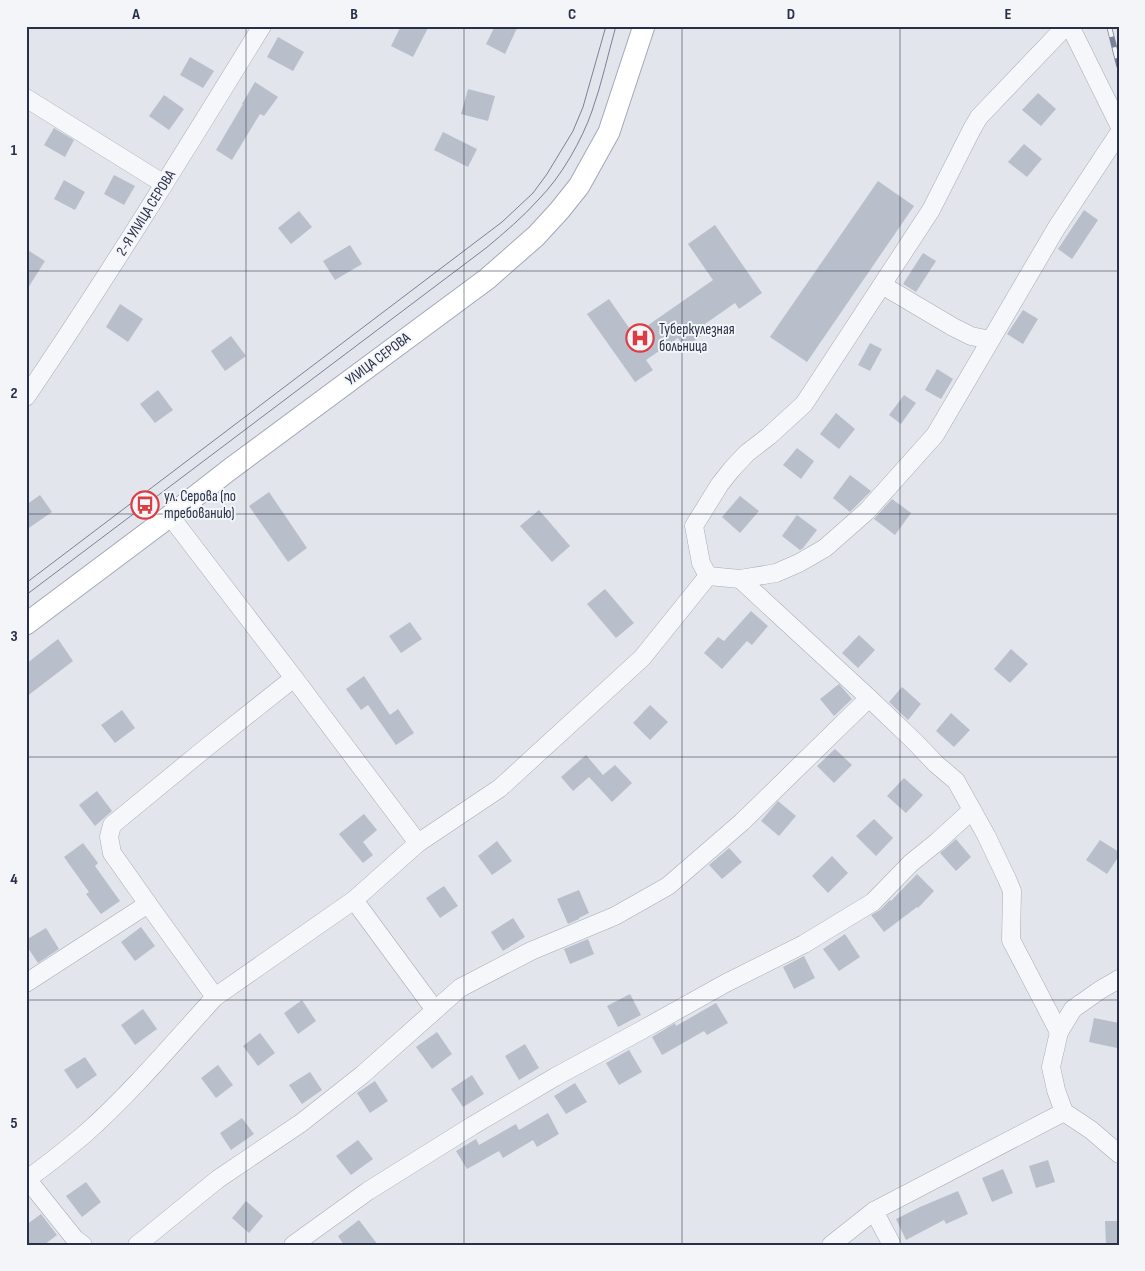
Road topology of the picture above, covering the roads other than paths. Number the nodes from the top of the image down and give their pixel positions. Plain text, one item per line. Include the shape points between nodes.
1 (262, 26) edge
2 (644, 26) edge
3 (1068, 26) edge
4 (26, 98) edge
5 (1119, 125) edge
6 (1119, 132) edge
7 (164, 184) junction
8 (882, 285) junction
9 (990, 340) junction
10 (26, 397) edge
11 (170, 516) junction
12 (708, 576) junction
13 (740, 579) junction
14 (26, 624) edge
15 (294, 678) junction
16 (869, 698) junction
17 (972, 810) junction
18 (418, 843) junction
19 (354, 900) junction
20 (148, 904) junction
21 (1119, 979) edge
22 (26, 983) edge
23 (215, 997) junction
24 (435, 1010) junction
25 (1059, 1032) junction
26 (1064, 1112) junction
27 (1119, 1154) edge
28 (26, 1179) edge
29 (874, 1211) junction
30 (83, 1245) edge
31 (136, 1245) edge
32 (293, 1245) edge
33 (831, 1245) edge
34 (892, 1245) edge

1 - 7 street, 2-Я УЛИЦА СЕРОВА
2 - 11 main road, УЛИЦА СЕРОВА via 609,132 579,186 536,236 487,278
3 - 5 street
3 - 8 street via 979,117 931,210
4 - 7 street
6 - 9 street via 1057,227
7 - 10 street, 2-Я УЛИЦА СЕРОВА
8 - 9 street via 953,327 971,336
8 - 12 street via 804,404 747,453 704,508 694,526 701,563
9 - 13 street via 935,435 867,511 825,548 800,563 776,573
11 - 14 main road, УЛИЦА СЕРОВА
11 - 15 street
12 - 13 street
12 - 18 street via 642,658 500,788
13 - 16 street
15 - 18 street
15 - 20 street via 112,825 109,837 112,853
16 - 17 street via 956,781
16 - 24 street via 742,822 668,886 615,916 532,951 460,988
17 - 25 street via 1012,891 1011,940
17 - 32 street via 911,863 873,902 804,944 555,1076 368,1192
18 - 19 street
19 - 23 street
19 - 24 street
20 - 22 street
20 - 23 street
21 - 25 street via 1073,1009
23 - 28 street via 86,1133
24 - 31 street via 362,1076 301,1123 218,1179
25 - 26 street via 1051,1067
26 - 27 street
26 - 29 street
28 - 30 street
29 - 33 street
29 - 34 street

